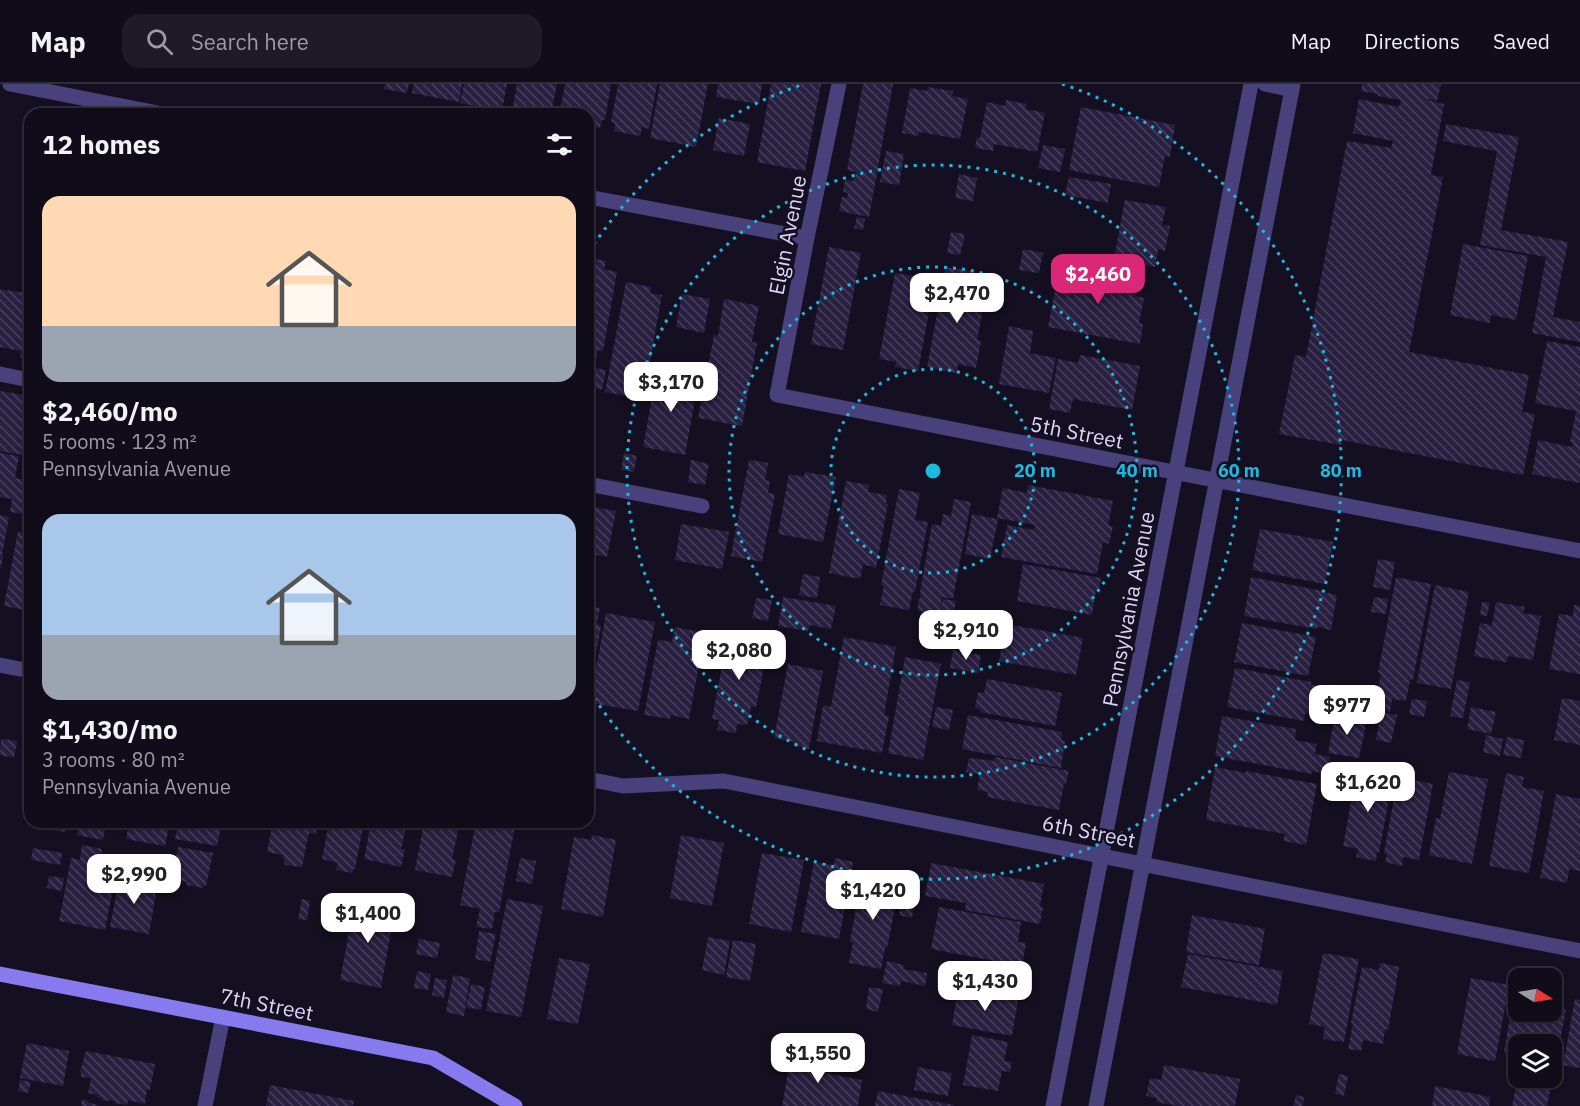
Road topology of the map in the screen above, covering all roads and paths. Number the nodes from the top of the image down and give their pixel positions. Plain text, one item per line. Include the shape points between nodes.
1 (10, 84) edge
2 (839, 84) edge
3 (1251, 84) edge
4 (1265, 84) edge
5 (1293, 87) edge
6 (132, 108) edge
7 (594, 198) edge
8 (807, 238) junction
9 (0, 374) edge
10 (24, 379) edge
11 (777, 395) joint
12 (1175, 472) junction
13 (1216, 481) junction
14 (594, 485) edge
15 (702, 506) dead end
16 (1580, 551) edge
17 (0, 665) edge
18 (24, 670) edge
19 (594, 780) edge
20 (1102, 855) junction
21 (1142, 863) junction
22 (1580, 951) edge
23 (0, 974) edge
24 (222, 1017) junction
25 (205, 1106) edge
26 (515, 1106) edge
27 (1053, 1106) edge
28 (1096, 1106) edge

1 - 6 street
2 - 8 street, Elgin Avenue
3 - 12 street, Pennsylvania Avenue
4 - 5 street
5 - 13 street
7 - 8 street
8 - 11 street, Elgin Avenue
9 - 10 street
11 - 12 street, 5th Street
12 - 13 street, 5th Street
12 - 20 street, Pennsylvania Avenue
13 - 16 street, 5th Street
13 - 21 street
14 - 15 street
17 - 18 street
19 - 20 street, 6th Street via 623,786 723,781
20 - 21 street, 6th Street
20 - 27 street, Pennsylvania Avenue
21 - 22 street, 6th Street
21 - 28 street
23 - 24 street, 7th Street
24 - 25 street
24 - 26 street, 7th Street via 433,1058

